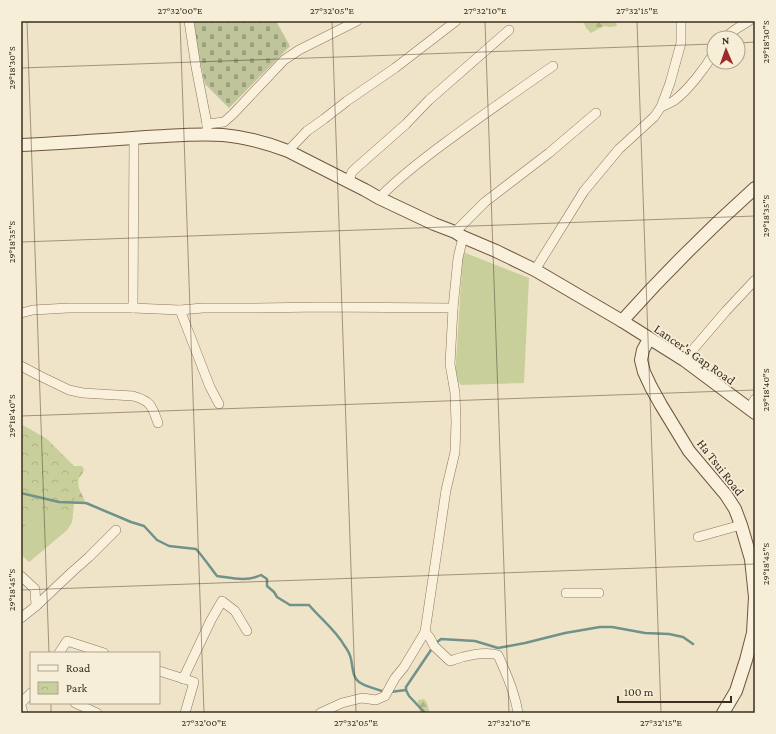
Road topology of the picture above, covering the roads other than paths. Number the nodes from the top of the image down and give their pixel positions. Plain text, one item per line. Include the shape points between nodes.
1 (189, 21) edge
2 (357, 21) edge
3 (456, 21) edge
4 (681, 21) edge
5 (749, 21) edge
6 (509, 30) dead end
7 (735, 30) edge
8 (706, 65) edge
9 (553, 66) dead end
10 (661, 108) junction
11 (596, 113) dead end
12 (207, 129) junction
13 (134, 138) junction
14 (21, 145) edge
15 (288, 151) junction
16 (348, 182) junction
17 (755, 188) edge
18 (378, 198) junction
19 (459, 234) junction
20 (535, 270) junction
21 (755, 280) edge
22 (133, 308) junction
23 (453, 308) junction
24 (180, 310) junction
25 (21, 313) edge
26 (622, 321) junction
27 (650, 339) junction
28 (684, 360) junction
29 (21, 366) edge
30 (220, 404) dead end
31 (753, 407) edge
32 (158, 423) dead end
33 (741, 525) junction
34 (116, 530) dead end
35 (698, 537) dead end
36 (21, 576) edge
37 (566, 593) dead end
38 (599, 593) dead end
39 (36, 606) junction
40 (21, 618) edge
41 (247, 631) dead end
42 (425, 632) junction
43 (60, 652) edge
44 (101, 652) edge
45 (160, 671) edge
46 (183, 679) junction
47 (30, 694) edge
48 (21, 703) edge
49 (77, 704) edge
50 (21, 706) edge
51 (23, 713) edge
52 (97, 713) edge
53 (185, 713) edge
54 (320, 713) edge
55 (518, 713) edge
56 (723, 713) edge

1 - 12 street
2 - 12 street via 284,60 233,114 224,122
3 - 15 street via 346,101 306,132
4 - 10 street via 681,42
5 - 7 street
6 - 16 street via 356,168
8 - 10 street via 688,88
9 - 18 street via 472,122
10 - 20 street via 619,149 584,191
11 - 19 street via 485,202
12 - 13 main road, Lancer's Gap Road
12 - 15 main road, Lancer's Gap Road
13 - 14 main road, Lancer's Gap Road
13 - 22 street
15 - 16 main road, Lancer's Gap Road
16 - 18 main road, Lancer's Gap Road
17 - 26 main road via 675,263
18 - 19 main road, Lancer's Gap Road
19 - 20 main road, Lancer's Gap Road
19 - 23 street
20 - 26 main road, Lancer's Gap Road
21 - 28 street
22 - 24 street
22 - 25 street via 68,308
23 - 24 street
23 - 42 street via 450,364 455,392 455,452 446,490
24 - 30 street via 210,387
26 - 27 main road, Lancer's Gap Road
27 - 28 main road, Lancer's Gap Road
27 - 33 main road, Ha Tsui Road via 643,350 641,360 651,387 689,451 726,495
28 - 31 main road, Lancer's Gap Road
29 - 32 street via 69,390 133,396 148,401
33 - 35 street
33 - 56 main road, Ha Tsui Road via 752,567 755,597 753,633 736,691
34 - 39 street
36 - 39 street via 35,589
37 - 38 street
39 - 40 street
41 - 46 street via 235,611 222,601
42 - 54 street via 385,696 376,700 362,698 342,703
42 - 55 street via 434,646 450,661 490,653 498,655
43 - 44 street via 67,641
45 - 46 street
46 - 53 street via 194,682
47 - 48 street
49 - 52 street
50 - 51 street

